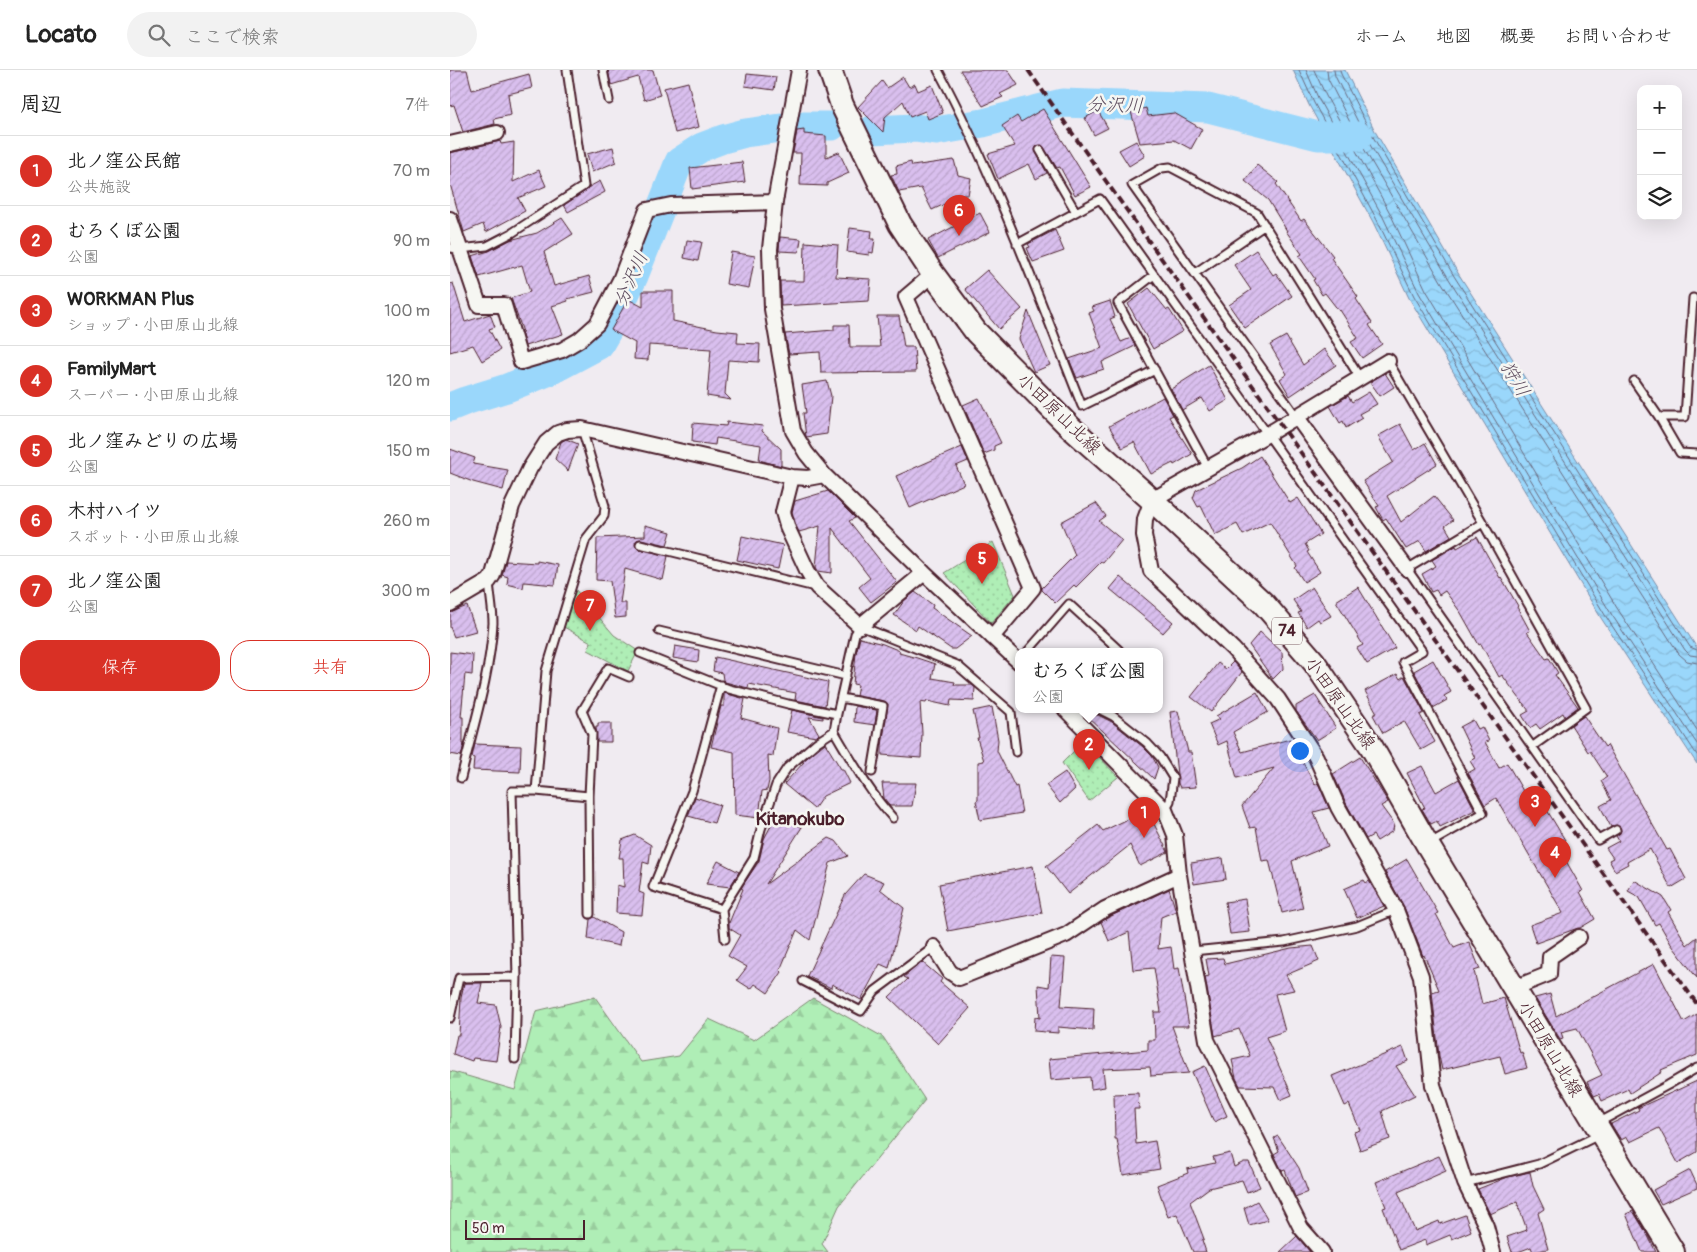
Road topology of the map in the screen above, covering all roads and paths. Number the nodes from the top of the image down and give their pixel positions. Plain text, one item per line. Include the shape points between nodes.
1 (567, 70) edge
2 (603, 70) edge
3 (799, 70) edge
4 (830, 70) edge
5 (938, 70) edge
6 (609, 100) dead end
7 (497, 133) dead end
8 (450, 144) edge
9 (1040, 150) dead end
10 (775, 202) junction
11 (1076, 212) junction
12 (450, 219) edge
13 (1265, 225) junction
14 (1017, 244) junction
15 (455, 249) edge
16 (1195, 273) junction
17 (933, 274) junction
18 (1154, 275) junction
19 (1693, 298) dead end
20 (1388, 361) joint
21 (1155, 370) junction
22 (1360, 378) junction
23 (1634, 381) dead end
24 (1296, 416) junction
25 (1658, 417) junction
26 (582, 430) junction
27 (1268, 434) junction
28 (1697, 454) edge
29 (1208, 468) junction
30 (824, 475) junction
31 (792, 477) junction
32 (1152, 500) junction
33 (1483, 523) junction
34 (640, 544) dead end
35 (1407, 569) junction
36 (924, 573) junction
37 (489, 581) junction
38 (817, 587) junction
39 (450, 604) edge
40 (860, 626) junction
41 (659, 631) dead end
42 (992, 637) junction
43 (1031, 648) edge
44 (1117, 648) edge
45 (640, 653) dead end
46 (1015, 658) edge
47 (846, 676) junction
48 (629, 677) dead end
49 (721, 685) junction
50 (841, 698) junction
51 (1069, 713) edge
52 (1108, 713) edge
53 (837, 714) junction
54 (834, 731) junction
55 (1533, 746) junction
56 (1016, 752) dead end
57 (872, 772) dead end
58 (461, 778) dead end
59 (536, 791) junction
60 (589, 796) junction
61 (1165, 810) junction
62 (893, 818) dead end
63 (1616, 830) dead end
64 (1427, 844) junction
65 (1179, 875) junction
66 (722, 909) junction
67 (1396, 910) junction
68 (590, 914) dead end
69 (1579, 937) dead end
70 (726, 939) dead end
71 (934, 947) joint
72 (1193, 951) junction
73 (518, 977) junction
74 (803, 981) dead end
75 (1514, 988) junction
76 (450, 1018) edge
77 (515, 1059) dead end
78 (1697, 1068) edge
79 (1599, 1129) junction
80 (1465, 1183) junction
81 (1322, 1252) edge
82 (1493, 1252) edge
83 (1673, 1252) edge

1 - 15 lane via 584,186 487,246
2 - 6 lane
3 - 10 street
4 - 17 main road, 小田原山北線 / 74 via 842,104 900,224
5 - 14 lane via 964,119
7 - 8 street
9 - 11 lane
10 - 15 street via 671,205 647,210 620,280 597,324 562,350 521,362 504,305 479,305
10 - 30 street via 770,249 772,309 783,379 793,432
11 - 14 lane
11 - 18 lane via 1100,199
12 - 15 street
13 - 16 lane
13 - 16 lane via 1258,213 1170,167 1132,184
13 - 22 lane
14 - 21 lane via 1082,406
16 - 24 lane
17 - 32 main road, 小田原山北線 / 74 via 976,332 1070,427
17 - 42 street via 906,297 1033,588
18 - 21 lane via 1118,303
18 - 27 lane
19 - 25 lane via 1685,417
20 - 22 street
20 - 33 lane
21 - 29 lane
22 - 24 street
23 - 25 lane
24 - 27 street
24 - 35 street
25 - 28 lane via 1680,453
26 - 31 street
26 - 37 street via 558,433 546,443 530,468 512,506
26 - 59 lane via 605,506 604,516 586,539 546,670
27 - 29 street
27 - 64 lane via 1422,651 1403,662 1483,813
29 - 32 street
30 - 31 street
30 - 36 street
31 - 38 street via 783,512
32 - 64 main road, 小田原山北線 / 74 via 1264,604 1314,662 1371,746
32 - 67 street via 1144,536 1151,572 1233,650 1278,699 1316,757 1338,807
33 - 35 lane
33 - 55 lane via 1586,708
34 - 38 lane
35 - 55 lane
36 - 40 street
36 - 42 street
37 - 39 street
37 - 58 lane via 493,622 483,692
38 - 40 street
40 - 47 lane via 855,634
40 - 56 lane via 956,665 1010,712
41 - 47 lane
42 - 46 street
43 - 44 lane via 1068,604
45 - 49 lane
47 - 50 lane
48 - 60 lane via 608,668 582,711 592,734
49 - 53 lane
49 - 66 lane via 692,791 653,887
50 - 53 lane
50 - 57 lane via 883,706
51 - 61 street
52 - 61 lane via 1147,743 1173,778 1170,801
53 - 54 lane
54 - 62 lane via 881,806
54 - 66 lane via 788,768 776,785 754,858
55 - 63 lane via 1598,840
59 - 60 lane
59 - 73 lane via 512,792
60 - 68 lane
61 - 65 street via 1175,835
64 - 75 main road, 小田原山北線 / 74
65 - 71 street via 1105,909 1066,935 959,978 950,972
65 - 72 street
66 - 70 lane
67 - 72 lane via 1357,926 1284,942
67 - 80 street via 1421,976 1433,1084
69 - 75 street via 1550,957 1549,974
71 - 74 lane via 875,991 861,1010
72 - 81 street via 1206,1040 1302,1228
73 - 76 lane via 459,978
73 - 77 lane
75 - 79 main road, 小田原山北線 / 74
78 - 79 lane
79 - 80 lane via 1539,1164
79 - 83 main road, 小田原山北線 / 74
80 - 82 street via 1486,1226

